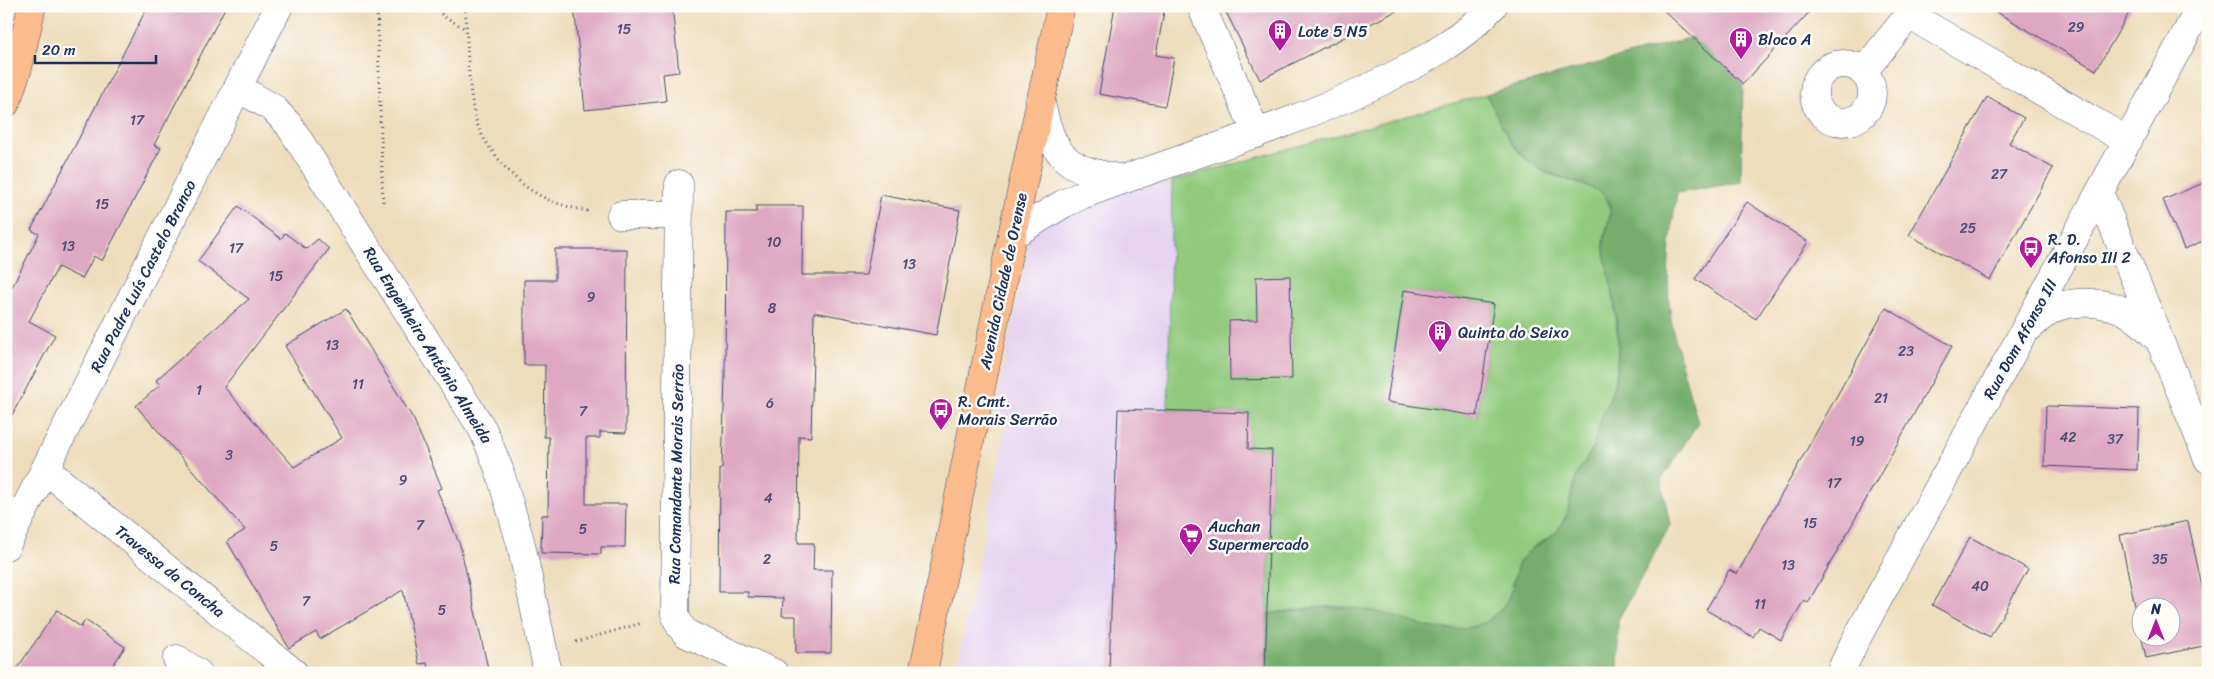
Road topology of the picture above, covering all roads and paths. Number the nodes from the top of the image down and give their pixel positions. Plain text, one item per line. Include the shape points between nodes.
1 (32, 6) edge
2 (280, 6) edge
3 (377, 6) edge
4 (435, 6) edge
5 (465, 6) edge
6 (1061, 6) edge
7 (1201, 6) edge
8 (1493, 6) edge
9 (2201, 6) edge
10 (1912, 11) edge
11 (466, 29) junction
12 (1863, 72) dead end
13 (238, 88) junction
14 (1040, 100) junction
15 (6, 103) edge
16 (1256, 134) junction
17 (2128, 141) junction
18 (1127, 179) junction
19 (679, 184) dead end
20 (2100, 194) junction
21 (383, 207) dead end
22 (621, 214) joint
23 (679, 214) junction
24 (1012, 235) junction
25 (2024, 333) junction
26 (2157, 339) junction
27 (2208, 460) edge
28 (45, 469) junction
29 (6, 546) edge
30 (674, 614) junction
31 (546, 662) edge
32 (294, 673) edge
33 (774, 673) edge
34 (923, 673) edge
35 (1840, 673) edge

1 - 15 main road via 18,68
2 - 13 street, Rua Padre Luís Castelo Branco
3 - 21 path
4 - 11 path via 443,16
5 - 11 path
6 - 14 main road, Avenida Cidade de Orense
7 - 16 street
8 - 16 street via 1480,21 1418,64 1314,112
9 - 17 street, Rua Dom Afonso III
10 - 12 street
10 - 17 street
11 - 22 path via 475,117 484,141 507,171 525,188 549,200 586,211
13 - 28 street, Rua Padre Luís Castelo Branco
13 - 31 street, Rua Engenheiro António Almeida via 273,108 289,125 481,425 499,469 521,544
14 - 18 street via 1050,137 1059,153 1070,163 1085,171
14 - 24 main road, Avenida Cidade de Orense
16 - 18 street
17 - 20 street, Rua Dom Afonso III
18 - 24 street via 1063,204
19 - 23 street, Rua Comandante Morais Serrão
20 - 25 street, Rua Dom Afonso III
20 - 26 street
22 - 23 street
23 - 30 street, Rua Comandante Morais Serrão
24 - 34 main road, Avenida Cidade de Orense
25 - 26 street via 2044,314 2057,307 2090,303 2128,312
25 - 35 street, Rua Dom Afonso III
26 - 27 street
28 - 29 street, Rua Padre Luís Castelo Branco
28 - 32 street, Travessa da Concha
30 - 31 path
30 - 33 street via 687,634

